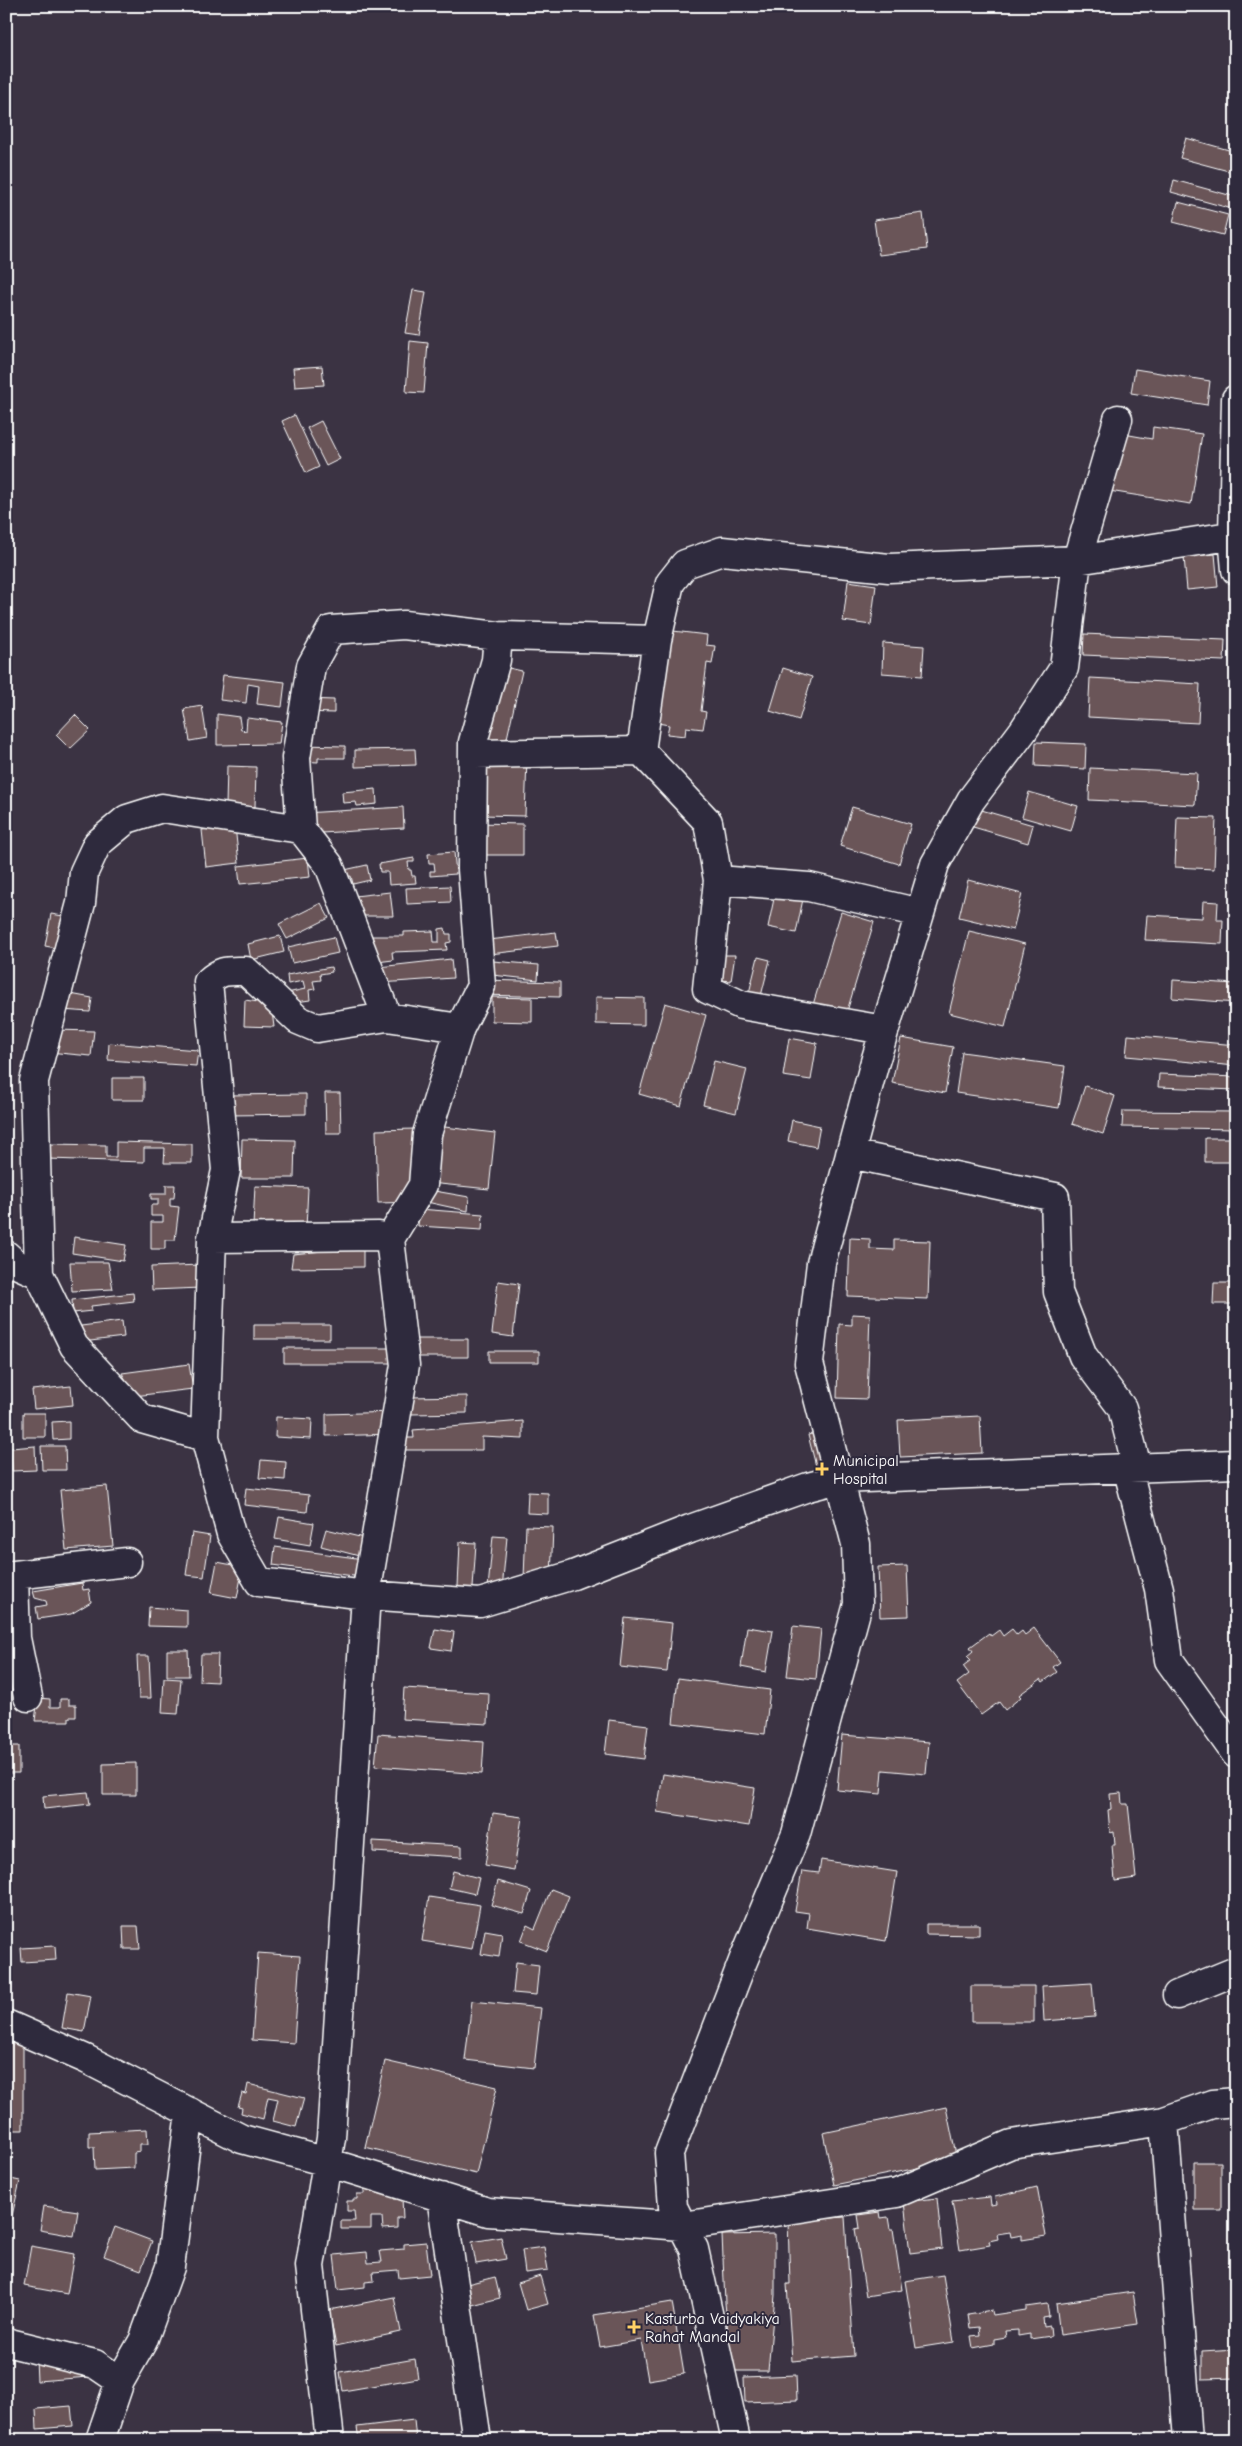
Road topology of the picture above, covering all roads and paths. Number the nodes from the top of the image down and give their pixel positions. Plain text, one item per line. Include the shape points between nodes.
1 (1236, 399) edge
2 (1118, 419) dead end
3 (1234, 536) edge
4 (1077, 560) junction
5 (1236, 570) edge
6 (498, 636) junction
7 (657, 640) junction
8 (641, 751) junction
9 (475, 754) junction
10 (301, 829) junction
11 (718, 880) junction
12 (920, 913) junction
13 (387, 1017) junction
14 (460, 1028) junction
15 (884, 1030) junction
16 (850, 1154) junction
17 (212, 1238) junction
18 (390, 1239) junction
19 (6, 1255) edge
20 (39, 1274) junction
21 (205, 1437) junction
22 (1236, 1464) edge
23 (1132, 1467) junction
24 (839, 1479) junction
25 (127, 1562) dead end
26 (10, 1577) edge
27 (366, 1596) junction
28 (28, 1697) dead end
29 (1236, 1754) edge
30 (1236, 1971) edge
31 (1177, 1995) dead end
32 (6, 2024) edge
33 (1236, 2102) edge
34 (190, 2112) junction
35 (1164, 2121) junction
36 (327, 2162) junction
37 (441, 2197) junction
38 (683, 2226) junction
39 (6, 2342) edge
40 (120, 2381) junction
41 (100, 2440) edge
42 (330, 2440) edge
43 (477, 2440) edge
44 (736, 2440) edge
45 (1188, 2440) edge

1 - 3 street
2 - 4 street
3 - 4 street
3 - 5 street
4 - 7 street via 889,568 722,550 685,564 670,583
4 - 12 street via 1064,668 1023,731 971,800 935,864
6 - 7 street
6 - 9 street via 496,660 473,742
6 - 10 street via 404,625 331,630 311,666 296,758
7 - 8 street
8 - 9 street
8 - 11 street via 708,822
9 - 14 street via 472,869 482,986
10 - 13 street via 329,865
10 - 20 street via 162,808 127,820 97,844 84,872 81,903 34,1081
11 - 12 street via 809,887
11 - 15 street via 707,989 742,1005
12 - 15 street
13 - 14 street
13 - 17 street via 318,1028 298,1020 246,971 222,971 208,982 226,1170
14 - 18 street via 427,1134 423,1185
15 - 16 street
16 - 23 street via 1056,1197 1058,1292 1083,1356 1122,1408
16 - 24 street via 821,1263 809,1363
17 - 18 street via 379,1236
17 - 21 street
18 - 27 street via 405,1365
19 - 20 street via 16,1264
20 - 21 street via 74,1346 142,1419
21 - 27 street via 231,1534 259,1582
22 - 23 street
23 - 24 street
23 - 29 street via 1159,1589 1169,1660
24 - 27 street via 690,1529 572,1576 480,1603
24 - 38 street via 856,1544 858,1604 796,1834 743,1961 670,2153 673,2206
25 - 26 street
26 - 28 street via 16,1638
27 - 36 street via 347,1912
30 - 31 street
32 - 34 street via 86,2059
33 - 35 street via 1212,2104
34 - 36 street via 242,2139
34 - 40 street via 170,2267 143,2341
35 - 38 street via 1011,2144 897,2193
35 - 45 street
36 - 37 street
36 - 42 street via 310,2266
37 - 38 street via 488,2212
37 - 43 street
38 - 44 street via 694,2250
39 - 40 street via 96,2364
40 - 41 street

